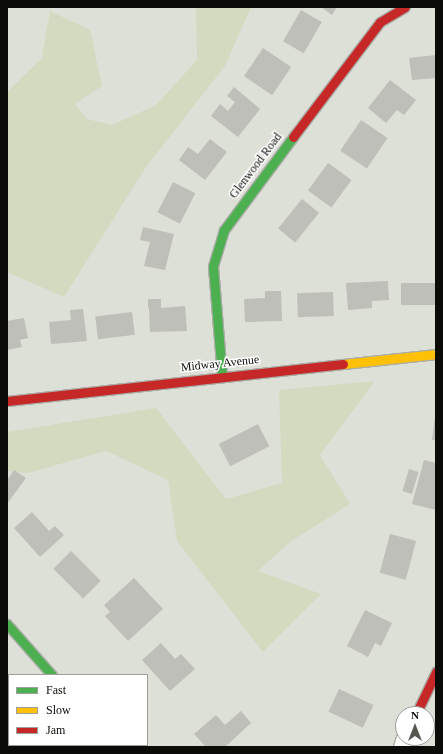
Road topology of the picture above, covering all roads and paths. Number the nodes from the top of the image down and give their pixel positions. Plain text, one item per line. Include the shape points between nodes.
1 (405, 7) edge
2 (436, 354) edge
3 (222, 376) junction
4 (7, 401) edge
5 (7, 624) edge
6 (436, 672) edge
7 (51, 674) edge
8 (420, 706) edge

1 - 3 street, Glenwood Road via 380,22 224,230 213,266
2 - 3 street, Midway Avenue
3 - 4 street, Midway Avenue
5 - 7 street
6 - 8 street

